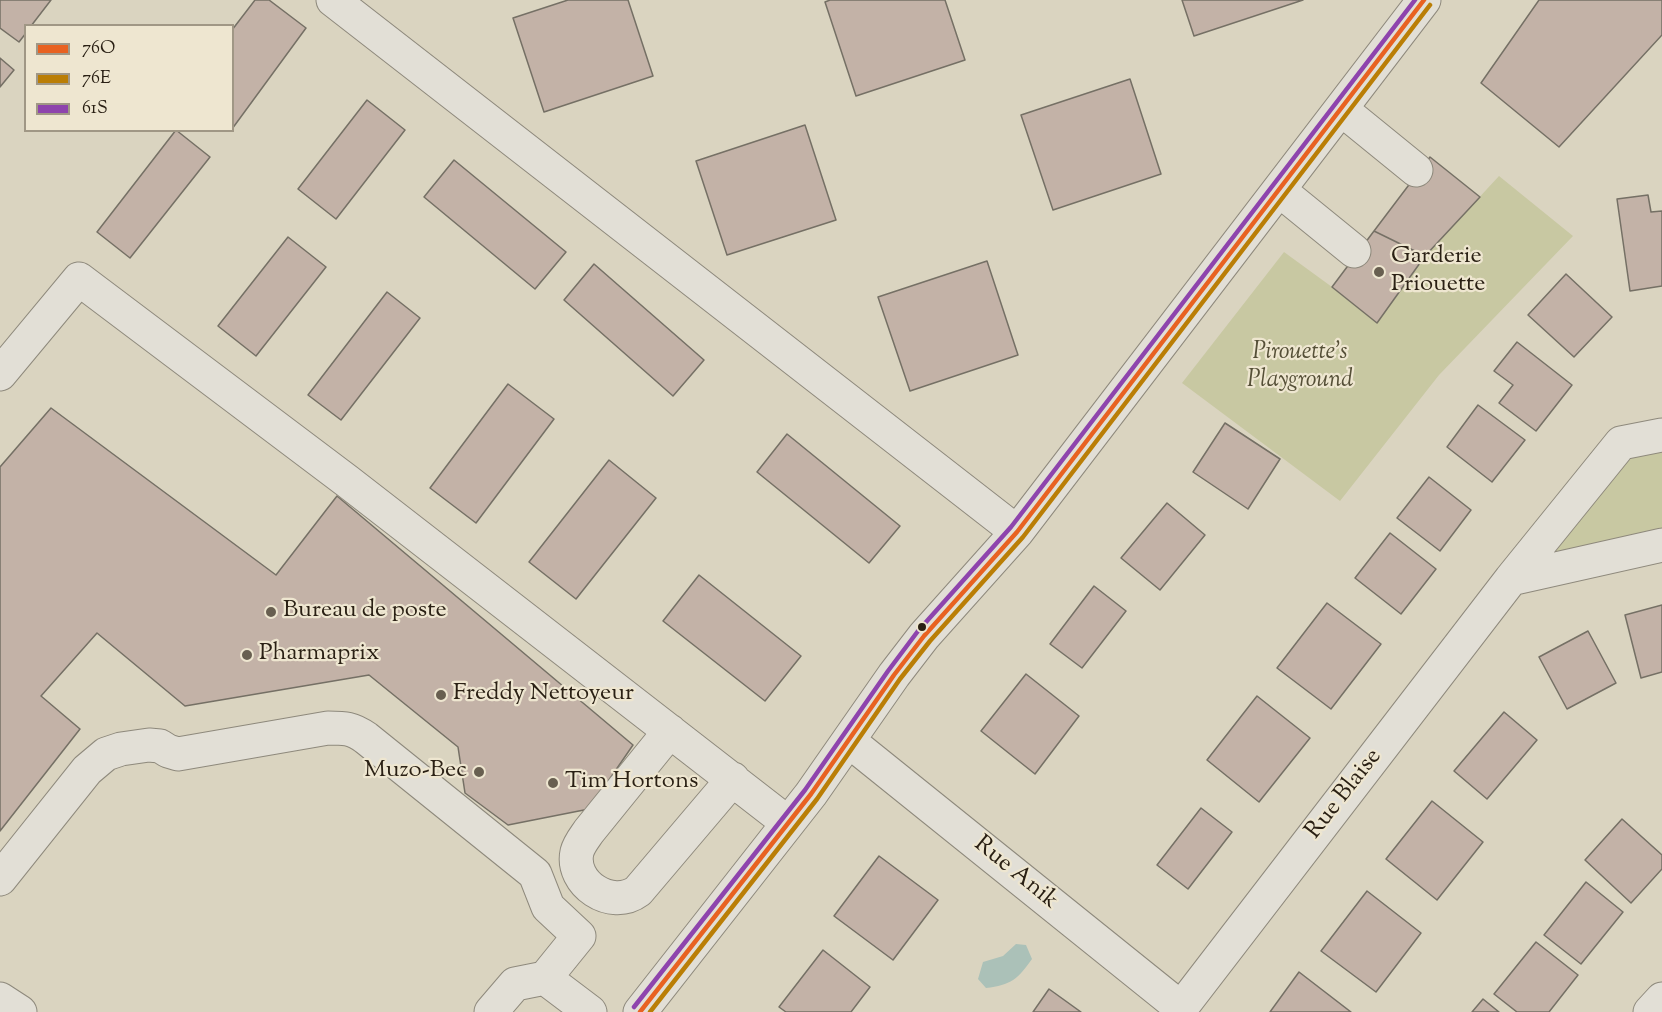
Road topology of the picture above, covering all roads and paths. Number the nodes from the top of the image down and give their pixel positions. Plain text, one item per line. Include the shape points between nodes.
1 (333, 0) edge
2 (1424, 0) edge
3 (1341, 109) junction
4 (1416, 170) dead end
5 (1279, 190) junction
6 (1354, 251) dead end
7 (0, 374) edge
8 (1662, 435) edge
9 (1017, 532) junction
10 (1662, 545) edge
11 (1511, 579) junction
12 (670, 731) junction
13 (849, 741) junction
14 (733, 779) junction
15 (788, 823) junction
16 (0, 879) edge
17 (545, 978) junction
18 (0, 999) edge
19 (1662, 999) edge
20 (1180, 1010) edge
21 (20, 1012) edge
22 (491, 1012) edge
23 (590, 1012) edge
24 (640, 1012) edge
25 (1650, 1012) edge

1 - 9 street
2 - 3 street
3 - 4 street
3 - 5 street
5 - 6 street
5 - 9 street
7 - 12 street via 79,279
8 - 11 street, Rue Blaise via 1621,442
9 - 13 street via 924,636
10 - 11 street
11 - 20 street, Rue Blaise
12 - 14 street
12 - 14 street via 581,843 576,860 588,886 616,899 632,896
13 - 15 street
13 - 20 street, Rue Anik
14 - 15 street
15 - 24 street
16 - 17 street via 87,770 106,754 149,744 178,754 345,728 366,738 535,874 548,907 579,936
17 - 22 street via 515,984
17 - 23 street
18 - 21 street
19 - 25 street

